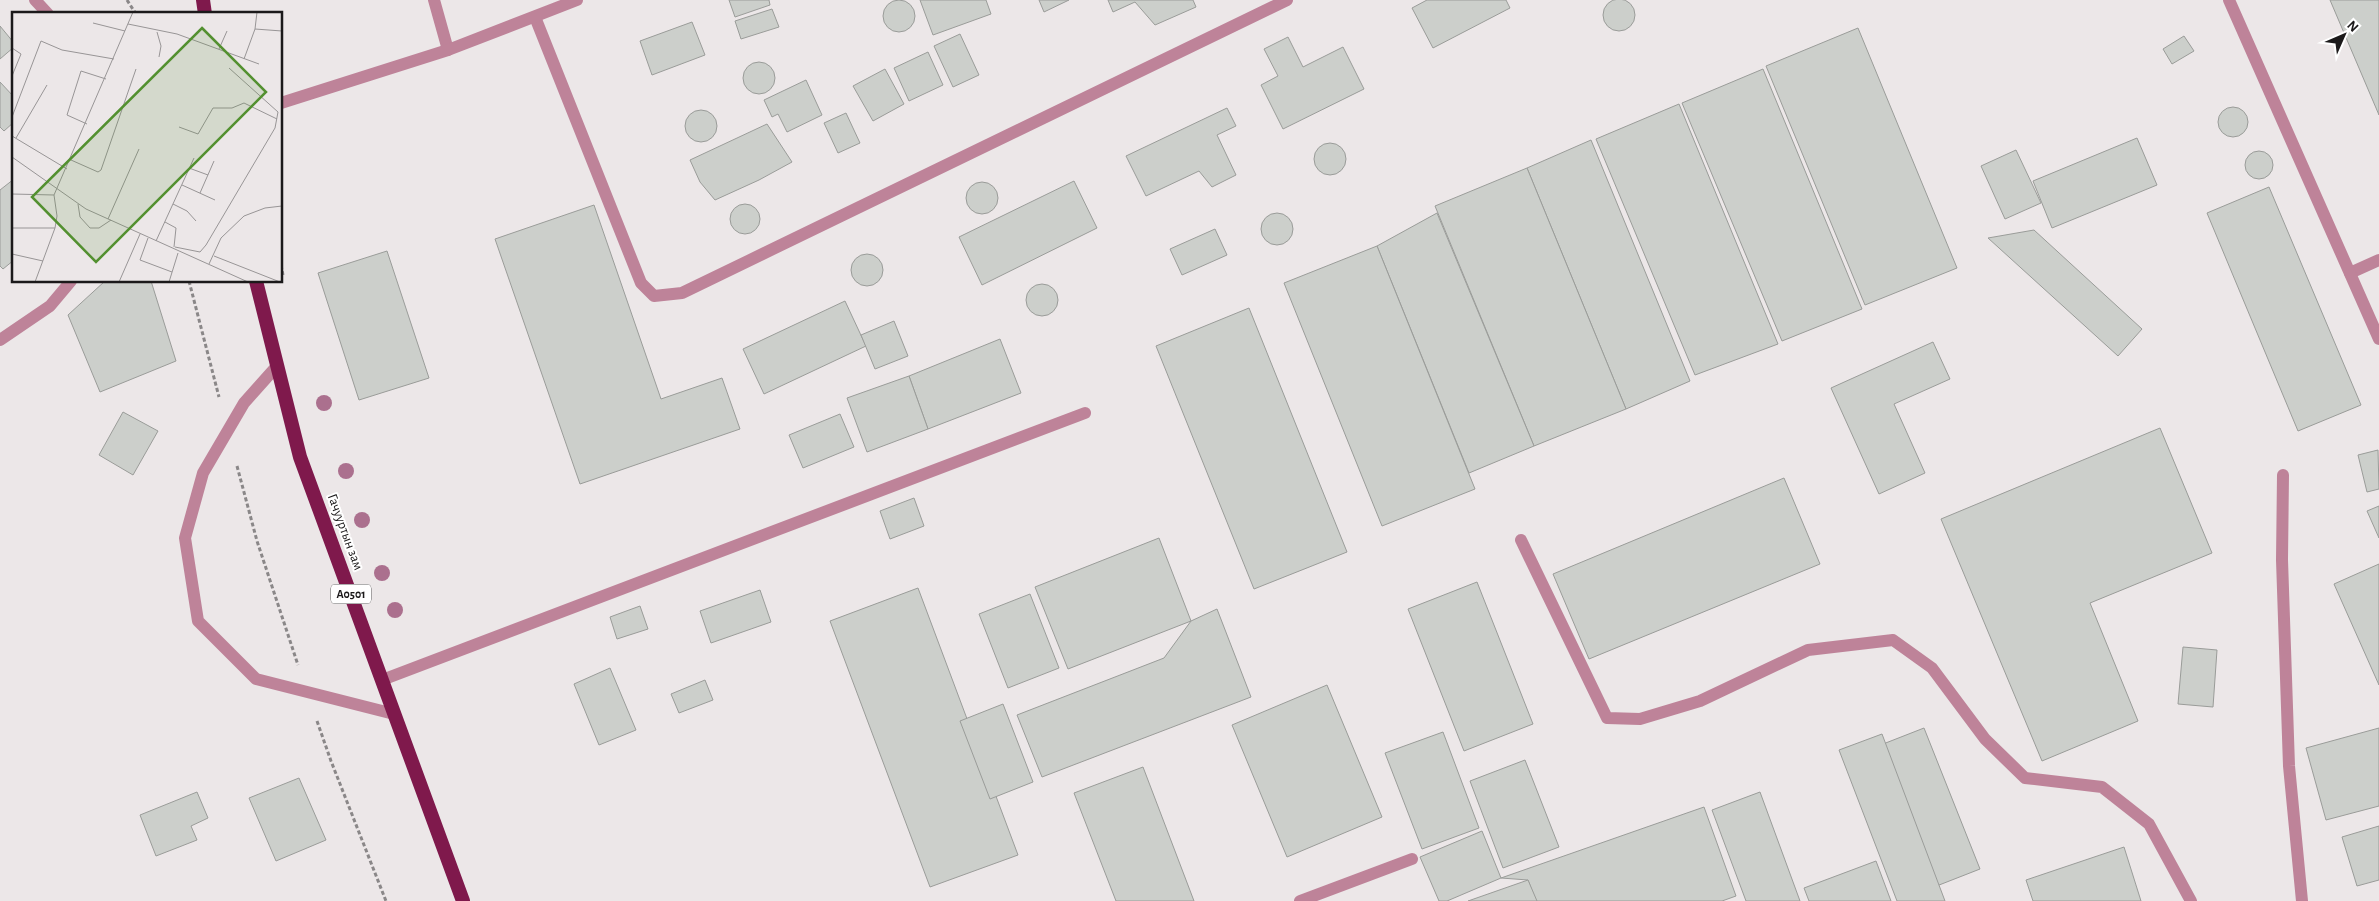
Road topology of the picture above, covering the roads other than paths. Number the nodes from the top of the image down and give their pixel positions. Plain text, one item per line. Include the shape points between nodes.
1 (35, 0) edge
2 (434, 0) edge
3 (577, 0) edge
4 (1287, 0) edge
5 (2229, 0) edge
6 (46, 12) edge
7 (535, 17) junction
8 (448, 50) junction
9 (282, 103) edge
10 (2379, 260) edge
11 (2350, 274) junction
12 (70, 282) edge
13 (256, 282) edge
14 (2379, 339) edge
15 (0, 340) edge
16 (277, 366) junction
17 (1085, 413) dead end
18 (2283, 475) dead end
19 (1521, 540) dead end
20 (382, 680) junction
21 (394, 714) junction
22 (1412, 859) dead end
23 (1307, 900) edge
24 (463, 901) edge
25 (2191, 901) edge
26 (2302, 901) edge

1 - 6 street
2 - 8 street
3 - 7 street
4 - 7 street via 682,293 654,296 641,283
5 - 11 street
7 - 8 street
8 - 9 street
10 - 11 street
11 - 14 street
12 - 15 street via 50,306
13 - 16 highway, Гачууртын зам / A0501
16 - 20 highway, Гачууртын зам / A0501 via 300,457
16 - 21 street via 244,403 203,473 185,538 198,621 256,679
17 - 20 street
18 - 26 street via 2282,560 2289,766
19 - 25 street via 1607,718 1640,720 1700,701 1808,650 1893,640 1932,668 1985,739 2025,778 2102,787 2149,824
20 - 21 highway, Гачууртын зам / A0501
21 - 24 highway, Гачууртын зам / A0501
22 - 23 street

